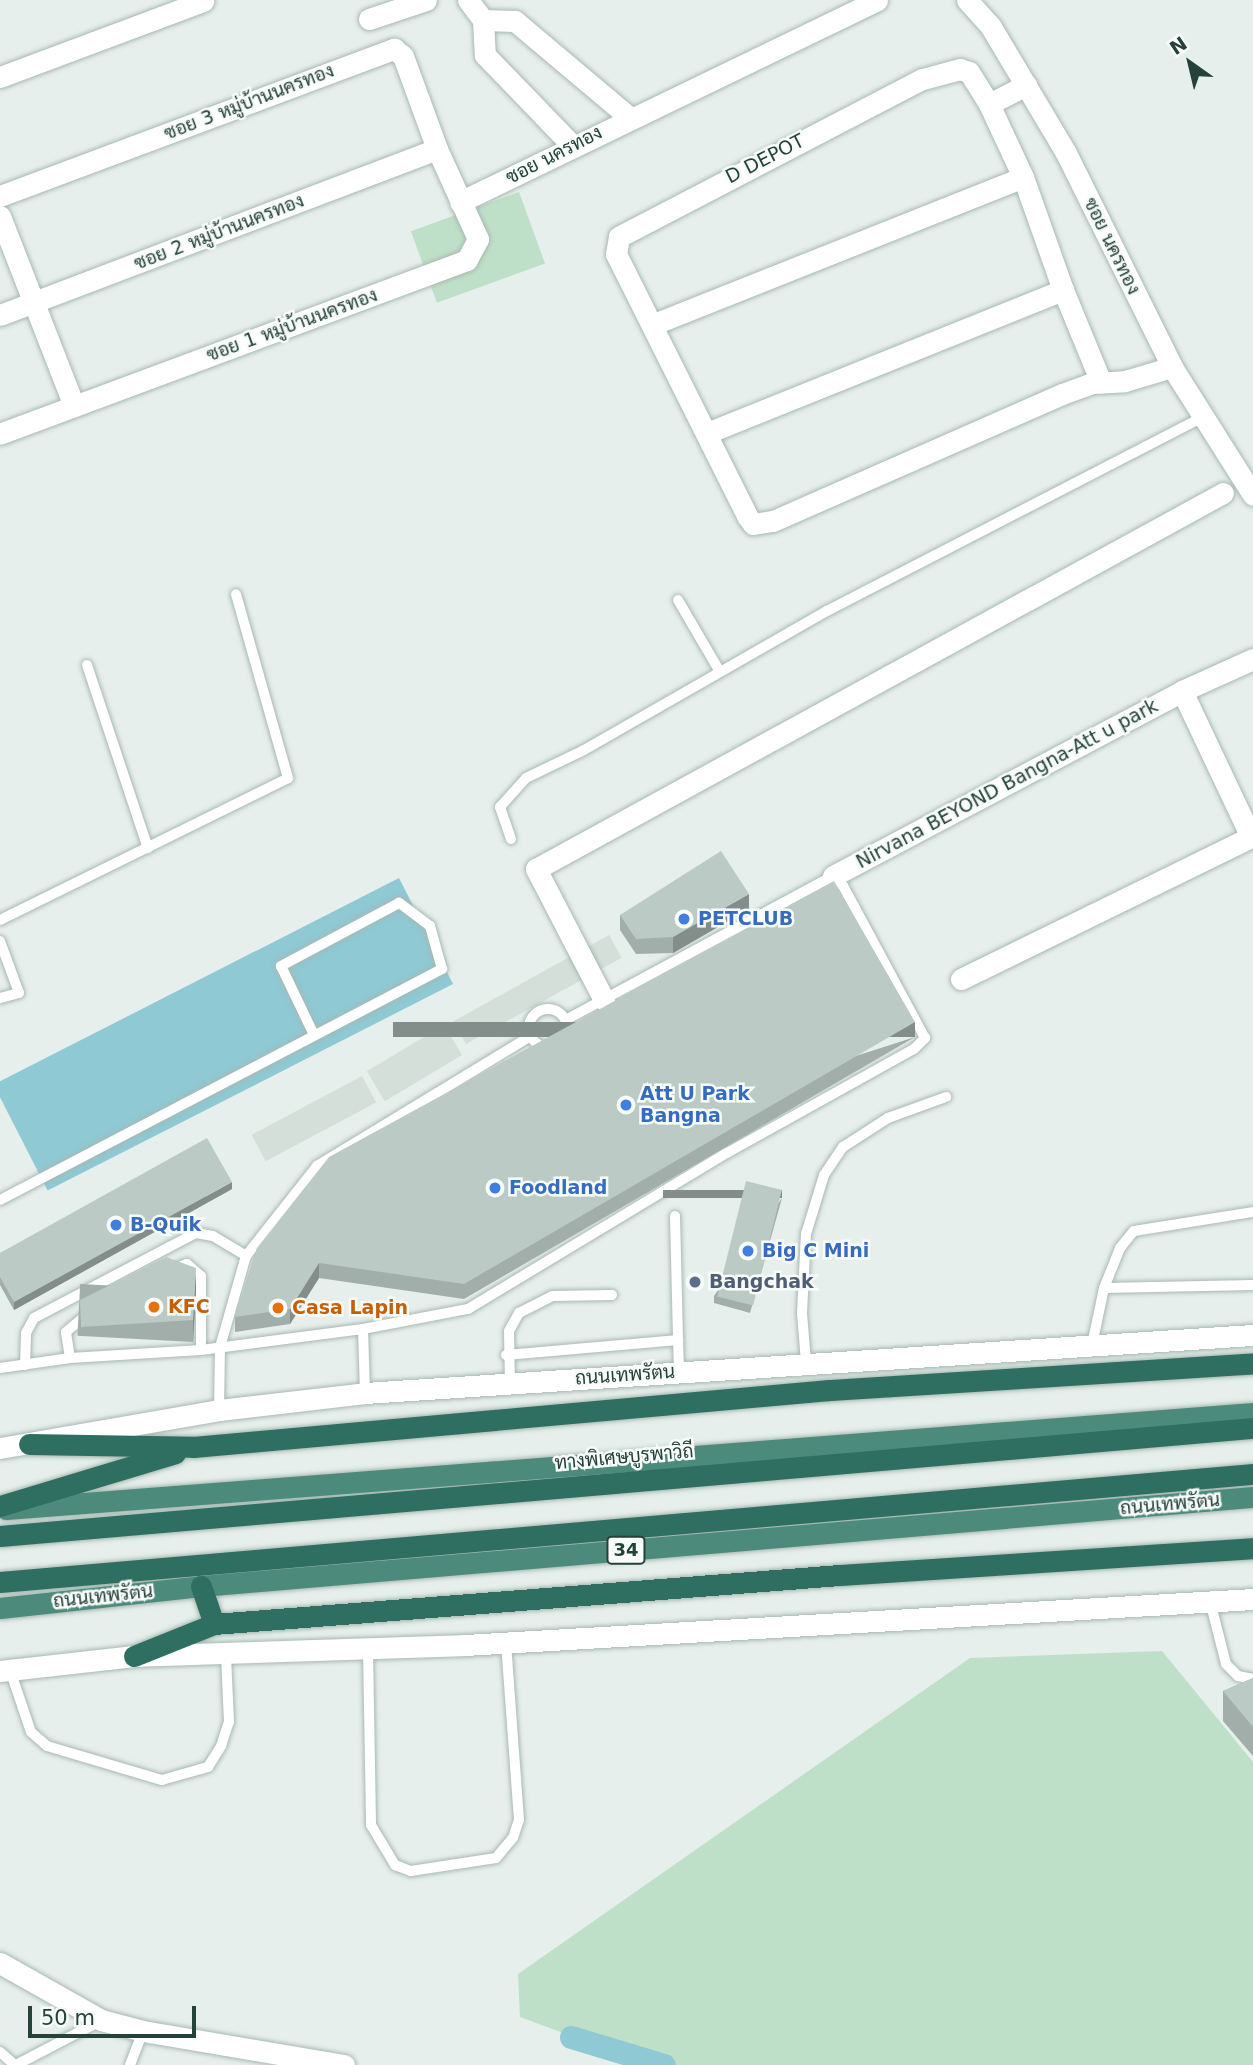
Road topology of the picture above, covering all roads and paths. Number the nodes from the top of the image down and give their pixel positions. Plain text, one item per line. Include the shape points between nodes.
1 (426, 0) edge
2 (468, 0) edge
3 (877, 0) edge
4 (967, 0) edge
5 (203, 1) edge
6 (369, 19) dead end
7 (483, 20) junction
8 (0, 76) edge
9 (1026, 85) junction
10 (989, 104) junction
11 (629, 117) junction
12 (573, 146) junction
13 (437, 149) junction
14 (1023, 177) junction
15 (0, 196) edge
16 (460, 202) junction
17 (0, 216) edge
18 (1063, 290) junction
19 (33, 302) junction
20 (0, 315) edge
21 (654, 324) junction
22 (1172, 367) junction
23 (1101, 382) junction
24 (75, 405) junction
25 (1204, 416) junction
26 (707, 433) junction
27 (0, 434) edge
28 (1223, 493) dead end
29 (1253, 495) edge
30 (236, 594) dead end
31 (678, 600) dead end
32 (1253, 659) edge
33 (87, 665) dead end
34 (720, 672) junction
35 (1182, 691) junction
36 (1252, 837) edge
37 (512, 839) dead end
38 (148, 848) junction
39 (833, 876) junction
40 (0, 920) edge
41 (0, 941) edge
42 (961, 979) dead end
43 (0, 998) edge
44 (604, 1000) junction
45 (566, 1020) junction
46 (314, 1035) junction
47 (531, 1036) junction
48 (946, 1097) dead end
49 (0, 1200) edge
50 (1253, 1212) edge
51 (675, 1216) dead end
52 (246, 1256) junction
53 (164, 1273) edge
54 (1253, 1285) edge
55 (1104, 1288) junction
56 (612, 1295) dead end
57 (104, 1304) edge
58 (363, 1329) junction
59 (1253, 1335) edge
60 (678, 1340) junction
61 (1093, 1345) junction
62 (220, 1347) junction
63 (201, 1350) junction
64 (506, 1355) junction
65 (70, 1358) junction
66 (806, 1362) junction
67 (1253, 1363) edge
68 (24, 1365) junction
69 (0, 1368) edge
70 (678, 1371) junction
71 (510, 1384) junction
72 (365, 1393) junction
73 (219, 1410) junction
74 (1253, 1413) edge
75 (1253, 1428) edge
76 (29, 1444) junction
77 (193, 1447) junction
78 (0, 1448) edge
79 (1253, 1474) edge
80 (1253, 1497) edge
81 (0, 1508) edge
82 (0, 1536) edge
83 (1253, 1548) edge
84 (0, 1582) edge
85 (201, 1586) junction
86 (1253, 1599) edge
87 (1210, 1601) junction
88 (0, 1608) edge
89 (214, 1624) junction
90 (506, 1643) junction
91 (368, 1650) junction
92 (226, 1655) junction
93 (134, 1656) junction
94 (5, 1670) edge
95 (1253, 1679) edge
96 (0, 1963) edge
97 (101, 2020) junction
98 (143, 2031) junction
99 (0, 2052) edge
100 (16, 2065) edge
101 (130, 2065) edge
102 (337, 2065) edge

1 - 6 street
2 - 7 street
3 - 11 street, ซอย นครทอง
4 - 9 street, ซอย นครทอง via 991,27
5 - 8 street
7 - 11 street via 515,22
7 - 12 street via 485,55
9 - 10 street
9 - 22 street, ซอย นครทอง via 1066,153
10 - 14 street, D DEPOT
10 - 21 street, D DEPOT via 969,72 960,69 922,79 630,228 619,237 616,254
11 - 12 street, ซอย นครทอง
12 - 16 street, ซอย นครทอง
13 - 15 street, ซอย 3 หมู่บ้านนครทอง via 403,56 388,48
13 - 16 street, ซอย 1 หมู่บ้านนครทอง
13 - 19 street, ซอย 2 หมู่บ้านนครทอง
14 - 18 street, D DEPOT
14 - 21 street
16 - 24 street, ซอย 1 หมู่บ้านนครทอง via 478,239 467,260
17 - 19 street
18 - 23 street, D DEPOT
18 - 26 street
19 - 20 street, ซอย 2 หมู่บ้านนครทอง
19 - 24 street
21 - 26 street, D DEPOT
22 - 23 street, D DEPOT via 1125,381
22 - 25 street, ซอย นครทอง
23 - 26 street, D DEPOT via 1062,394 763,523 754,524 747,516
24 - 27 street, ซอย 1 หมู่บ้านนครทอง
25 - 29 street, ซอย นครทอง
25 - 34 lane via 827,611
28 - 44 street via 536,869
30 - 38 lane via 288,778
31 - 34 lane
32 - 35 street, Nirvana BEYOND Bangna-Att u park
33 - 38 lane
34 - 37 lane via 526,778 500,807
35 - 36 street, Nirvana BEYOND Bangna-Att u park
35 - 39 street, Nirvana BEYOND Bangna-Att u park
36 - 42 street, Nirvana BEYOND Bangna-Att u park
38 - 40 lane
39 - 44 lane
39 - 58 lane via 844,886 922,1027 922,1044 715,1160 468,1308
41 - 43 lane via 19,993
44 - 45 lane
45 - 47 lane via 565,1038 556,1045 544,1046
45 - 47 lane via 550,1009 538,1012 530,1022
46 - 46 lane via 442,969 430,926 399,903 281,966
46 - 49 lane
47 - 52 lane via 326,1158
48 - 66 lane via 888,1118 843,1147 824,1175 806,1234 802,1313
50 - 55 lane via 1134,1231 1120,1248
51 - 60 lane
52 - 62 lane
52 - 68 lane via 213,1236 196,1233 34,1318 26,1333
53 - 63 lane via 187,1264 201,1276
54 - 55 lane
55 - 61 lane
56 - 64 lane via 552,1296 534,1302 519,1313 509,1331
57 - 65 lane via 68,1327
58 - 62 lane
58 - 72 lane
59 - 61 street, ถนนเทพรัตน
60 - 64 lane
60 - 70 lane
61 - 66 street, ถนนเทพรัตน
62 - 63 lane
62 - 73 lane
63 - 65 lane
64 - 71 lane
65 - 68 lane
66 - 70 street, ถนนเทพรัตน
67 - 77 highway via 829,1390
68 - 69 lane
70 - 71 street, ถนนเทพรัตน
71 - 72 street, ถนนเทพรัตน
72 - 73 street, ถนนเทพรัตน
73 - 76 street, ถนนเทพรัตน
74 - 81 highway
75 - 82 highway, ทางพิเศษบูรพาวิถี
76 - 77 highway
76 - 78 street, ถนนเทพรัตน
77 - 81 highway
79 - 84 highway
80 - 85 highway, ถนนเทพรัตน / 34
83 - 89 highway
85 - 88 highway, ถนนเทพรัตน / 34
85 - 89 highway
86 - 87 street
87 - 90 street
87 - 95 lane via 1226,1664 1238,1676
89 - 93 highway
90 - 91 street
90 - 91 lane via 519,1820 513,1838 496,1858 411,1871 395,1865 371,1825
91 - 92 street
92 - 93 street
92 - 94 lane via 229,1722 221,1746 208,1767 162,1780 47,1746 31,1731
93 - 94 street
96 - 97 street
97 - 98 street
97 - 100 lane
98 - 101 lane
98 - 102 street
99 - 100 lane

